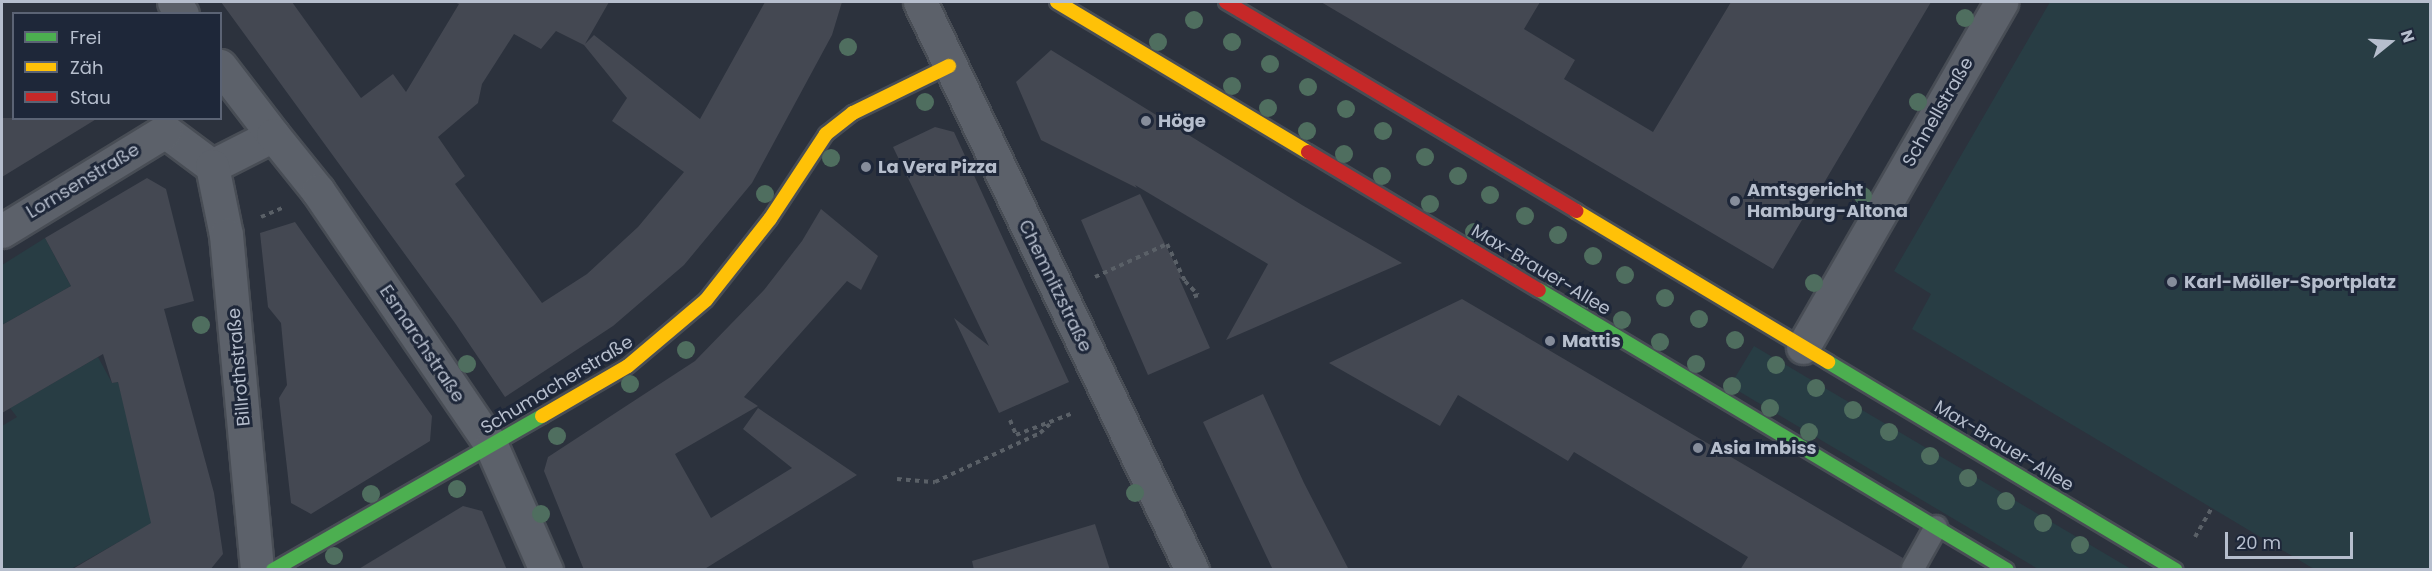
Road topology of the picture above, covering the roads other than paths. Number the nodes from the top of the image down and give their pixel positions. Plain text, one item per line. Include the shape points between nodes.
1 (920, 2) edge
2 (1057, 2) edge
3 (1226, 2) edge
4 (2001, 2) edge
5 (949, 66) junction
6 (222, 69) edge
7 (167, 125) edge
8 (273, 135) junction
9 (212, 166) junction
10 (2, 231) edge
11 (1803, 346) junction
12 (492, 445) junction
13 (1936, 527) junction
14 (1913, 568) dead end
15 (257, 570) edge
16 (273, 570) edge
17 (546, 570) edge
18 (1192, 570) edge
19 (2007, 570) edge
20 (2175, 570) edge

1 - 5 street, Chemnitzstraße
2 - 13 main road, Max-Brauer-Allee
3 - 11 main road, Max-Brauer-Allee
4 - 11 street, Schnellstraße
5 - 12 main road, Schumacherstraße via 853,113 826,134 733,268 670,334 628,366
5 - 18 street, Chemnitzstraße
6 - 8 street, Esmarchstraße
7 - 9 street
7 - 10 street, Lornsenstraße
8 - 9 street
8 - 12 street, Esmarchstraße via 318,190
9 - 15 street, Billrothstraße via 226,235
11 - 20 main road, Max-Brauer-Allee
12 - 16 main road, Schumacherstraße
12 - 17 street, Esmarchstraße
13 - 14 lane
13 - 19 main road, Max-Brauer-Allee

